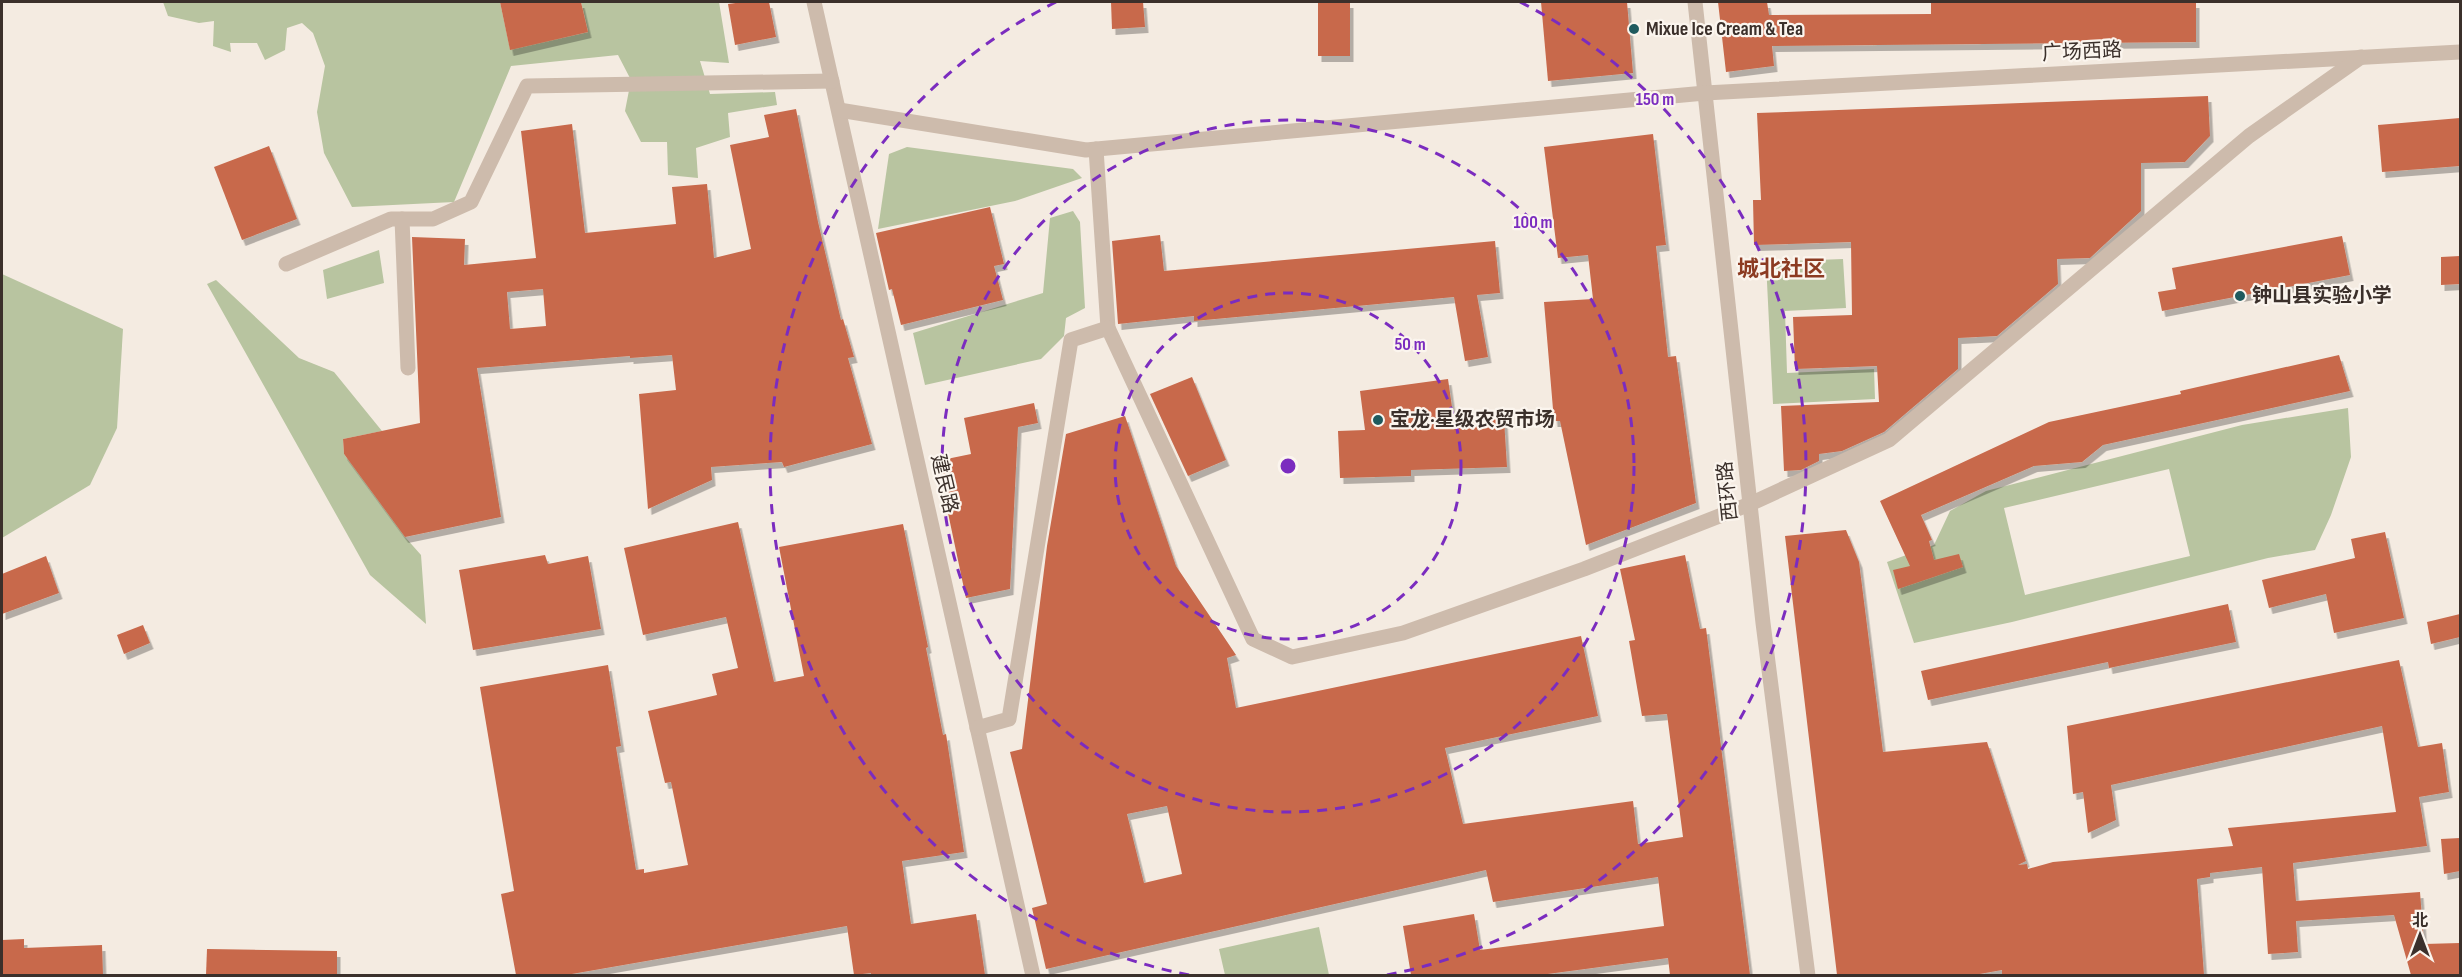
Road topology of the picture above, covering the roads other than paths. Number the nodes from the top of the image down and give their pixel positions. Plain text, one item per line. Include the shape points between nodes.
1 (814, 2) edge
2 (1695, 2) edge
3 (2460, 52) edge
4 (2361, 57) junction
5 (832, 81) junction
6 (1705, 93) junction
7 (839, 110) junction
8 (1096, 149) junction
9 (402, 219) junction
10 (286, 264) dead end
11 (1108, 328) junction
12 (408, 368) dead end
13 (1750, 504) junction
14 (977, 728) junction
15 (1033, 975) edge
16 (1808, 975) edge

1 - 5 street, 建民路
2 - 6 street, 西环路
3 - 4 street, 广场西路
4 - 6 street, 广场西路
4 - 13 street via 2249,136 1889,440
5 - 7 street, 建民路
5 - 9 street via 527,87 471,201 433,219
6 - 8 street, 广场西路
6 - 13 street, 西环路
7 - 8 street, 广场西路
7 - 14 street, 建民路
8 - 11 street
9 - 10 street via 391,219
9 - 12 street
11 - 13 street via 1253,639 1292,657 1403,633 1584,569
11 - 14 street via 1071,339 1009,719
13 - 16 street, 西环路
14 - 15 street, 建民路

